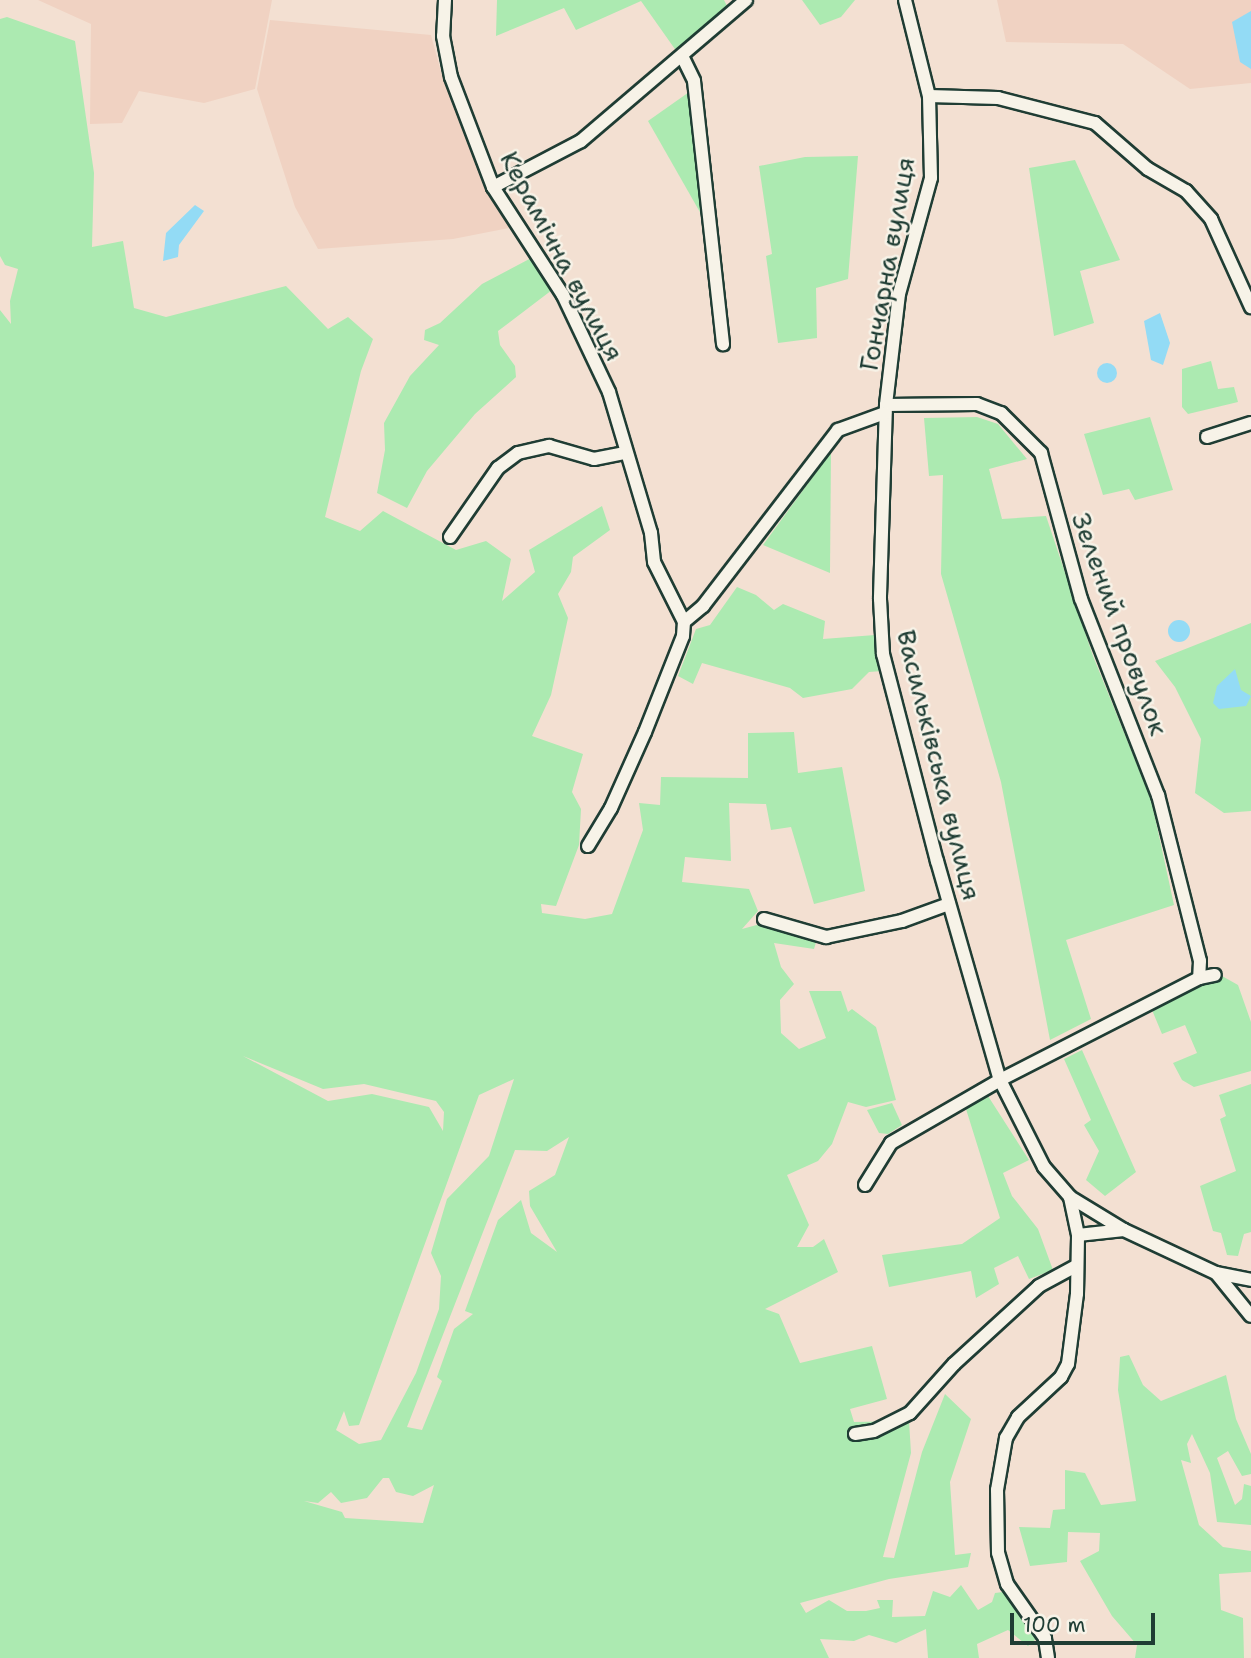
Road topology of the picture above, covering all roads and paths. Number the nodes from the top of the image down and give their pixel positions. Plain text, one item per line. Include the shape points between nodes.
1 (445, 0) edge
2 (746, 0) edge
3 (905, 0) edge
4 (683, 58) junction
5 (929, 96) junction
6 (493, 187) junction
7 (1251, 307) edge
8 (723, 344) dead end
9 (885, 409) junction
10 (1251, 423) edge
11 (1207, 437) dead end
12 (626, 453) junction
13 (450, 537) dead end
14 (684, 622) junction
15 (588, 846) dead end
16 (949, 904) junction
17 (764, 919) dead end
18 (1215, 975) dead end
19 (1199, 978) junction
20 (1000, 1080) junction
21 (866, 1185) dead end
22 (1070, 1196) junction
23 (1124, 1230) junction
24 (1078, 1235) junction
25 (1076, 1266) junction
26 (1216, 1273) junction
27 (1251, 1280) edge
28 (1251, 1316) edge
29 (855, 1434) dead end
30 (1048, 1658) edge

1 - 6 street, Керамічна вулиця via 443,36 451,77
2 - 4 street
3 - 5 street, Гончарна вулиця
4 - 6 street via 581,141
4 - 8 street via 694,81
5 - 7 street via 998,98 1095,122 1148,169 1186,191 1212,219
5 - 9 street, Гончарна вулиця via 932,178 899,294
6 - 12 street, Керамічна вулиця via 563,295 609,392
9 - 14 street, Зелений провулок via 838,430 703,606
9 - 16 street, Васильківська вулиця via 883,654
9 - 19 street, Зелений провулок via 977,404 1001,414 1041,453 1081,599 1158,795 1200,961
10 - 11 street
12 - 13 street via 594,459 550,446 518,453 498,468
12 - 14 street, Керамічна вулиця via 651,533 654,562
14 - 15 street via 683,636 645,732 611,808
16 - 17 street via 826,937
16 - 20 street, Васильківська вулиця
18 - 19 street
19 - 20 street
20 - 21 street via 891,1143
20 - 22 street, Васильківська вулиця via 1027,1139
22 - 23 street, Васильківська вулиця
22 - 24 street
23 - 24 street
23 - 26 street, Васильківська вулиця
24 - 25 street
25 - 29 street via 1039,1286 954,1364 910,1413 874,1431
25 - 30 street via 1068,1364 1055,1383 1018,1417 1006,1438 997,1490 998,1553 1007,1584 1045,1638
26 - 27 street, Васильківська вулиця
26 - 28 street

